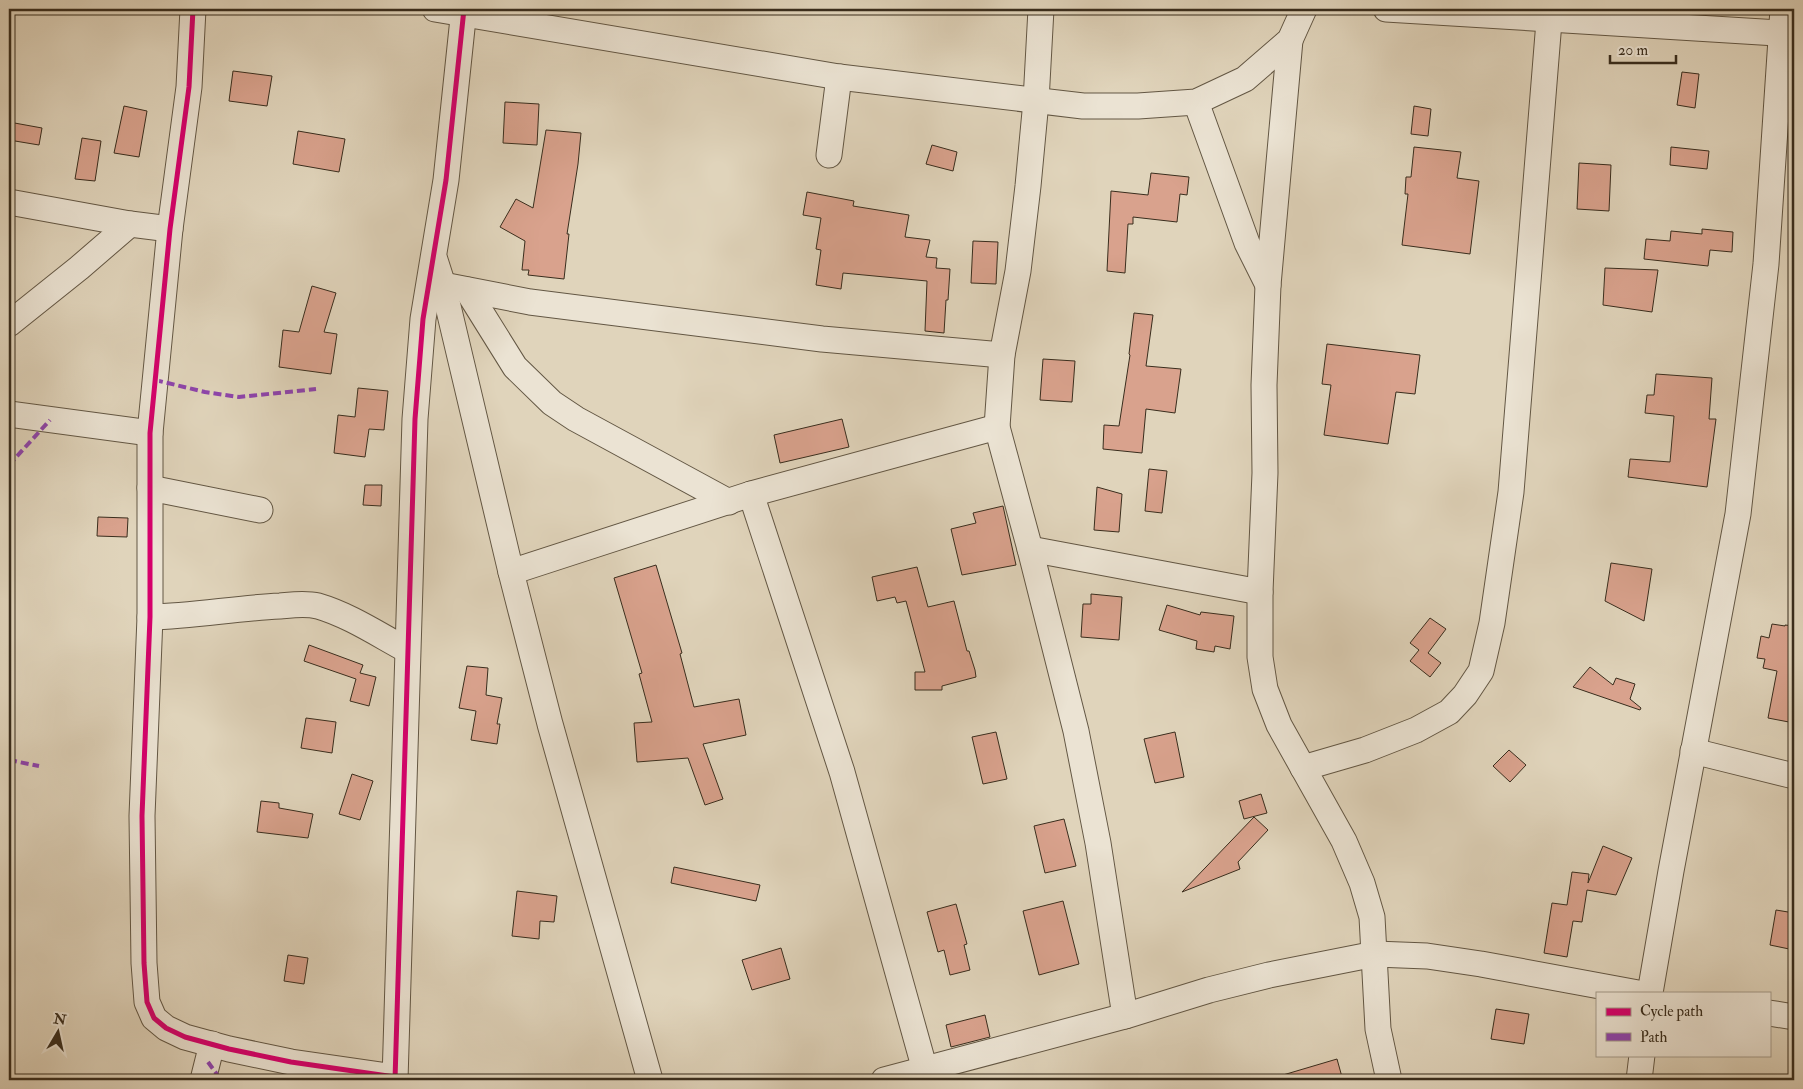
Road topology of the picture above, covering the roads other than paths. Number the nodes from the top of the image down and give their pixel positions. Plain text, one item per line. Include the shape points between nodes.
1 (192, 9) edge
2 (435, 9) edge
3 (1042, 9) edge
4 (1304, 9) edge
5 (1386, 9) edge
6 (1783, 9) edge
7 (464, 11) edge
8 (1550, 14) edge
9 (1787, 34) edge
10 (1290, 40) junction
11 (839, 77) junction
12 (1036, 101) junction
13 (1196, 102) junction
14 (829, 155) dead end
15 (9, 202) edge
16 (130, 224) junction
17 (170, 229) junction
18 (433, 256) junction
19 (1268, 285) junction
20 (455, 288) junction
21 (9, 324) edge
22 (1002, 354) junction
23 (9, 414) edge
24 (997, 428) junction
25 (150, 433) junction
26 (150, 488) junction
27 (740, 498) junction
28 (260, 510) dead end
29 (1030, 549) junction
30 (511, 572) junction
31 (1260, 592) junction
32 (150, 616) junction
33 (407, 650) junction
34 (1693, 751) junction
35 (1303, 768) junction
36 (1794, 776) edge
37 (1375, 954) junction
38 (1633, 992) edge
39 (1650, 992) edge
40 (1770, 1013) edge
41 (1125, 1016) junction
42 (1794, 1017) edge
43 (212, 1044) junction
44 (1642, 1056) edge
45 (925, 1070) junction
46 (395, 1079) edge
47 (203, 1080) edge
48 (650, 1080) edge
49 (884, 1080) edge
50 (1389, 1080) edge
51 (1639, 1080) edge

1 - 17 street via 190,87
2 - 7 street
3 - 12 street
4 - 10 street
5 - 8 street
6 - 9 street
7 - 11 street
7 - 18 street via 446,180
8 - 9 street
8 - 35 street via 1511,492 1482,671 1449,712 1416,730 1365,750
9 - 34 street via 1738,514
10 - 13 street via 1246,79
10 - 19 street
11 - 12 street
11 - 14 street
12 - 13 street via 1083,106
12 - 22 street via 1018,271
13 - 19 street via 1247,243
15 - 16 street
16 - 17 street
16 - 21 street
17 - 25 street
18 - 20 street
18 - 33 street via 423,319 416,419
19 - 31 street
20 - 22 street via 530,302 822,339
20 - 27 street via 515,367 552,403 576,419
20 - 30 street
22 - 24 street
23 - 25 street
24 - 27 street
24 - 29 street
25 - 26 street
26 - 28 street
26 - 32 street
27 - 30 street
27 - 45 street via 842,772
29 - 31 street
29 - 41 street via 1076,732 1098,842
30 - 48 street
31 - 35 street via 1260,657 1265,688 1279,725
32 - 33 street via 306,604 351,620
32 - 43 street via 142,816 147,1002 154,1018 166,1028
33 - 46 street
34 - 36 street
34 - 39 street
35 - 37 street via 1344,841 1362,882 1372,917
37 - 38 street via 1427,956
37 - 41 street via 1269,975
37 - 50 street via 1378,1029
40 - 42 street
41 - 45 street
43 - 46 street via 291,1062
43 - 47 street
44 - 51 street
45 - 49 street

